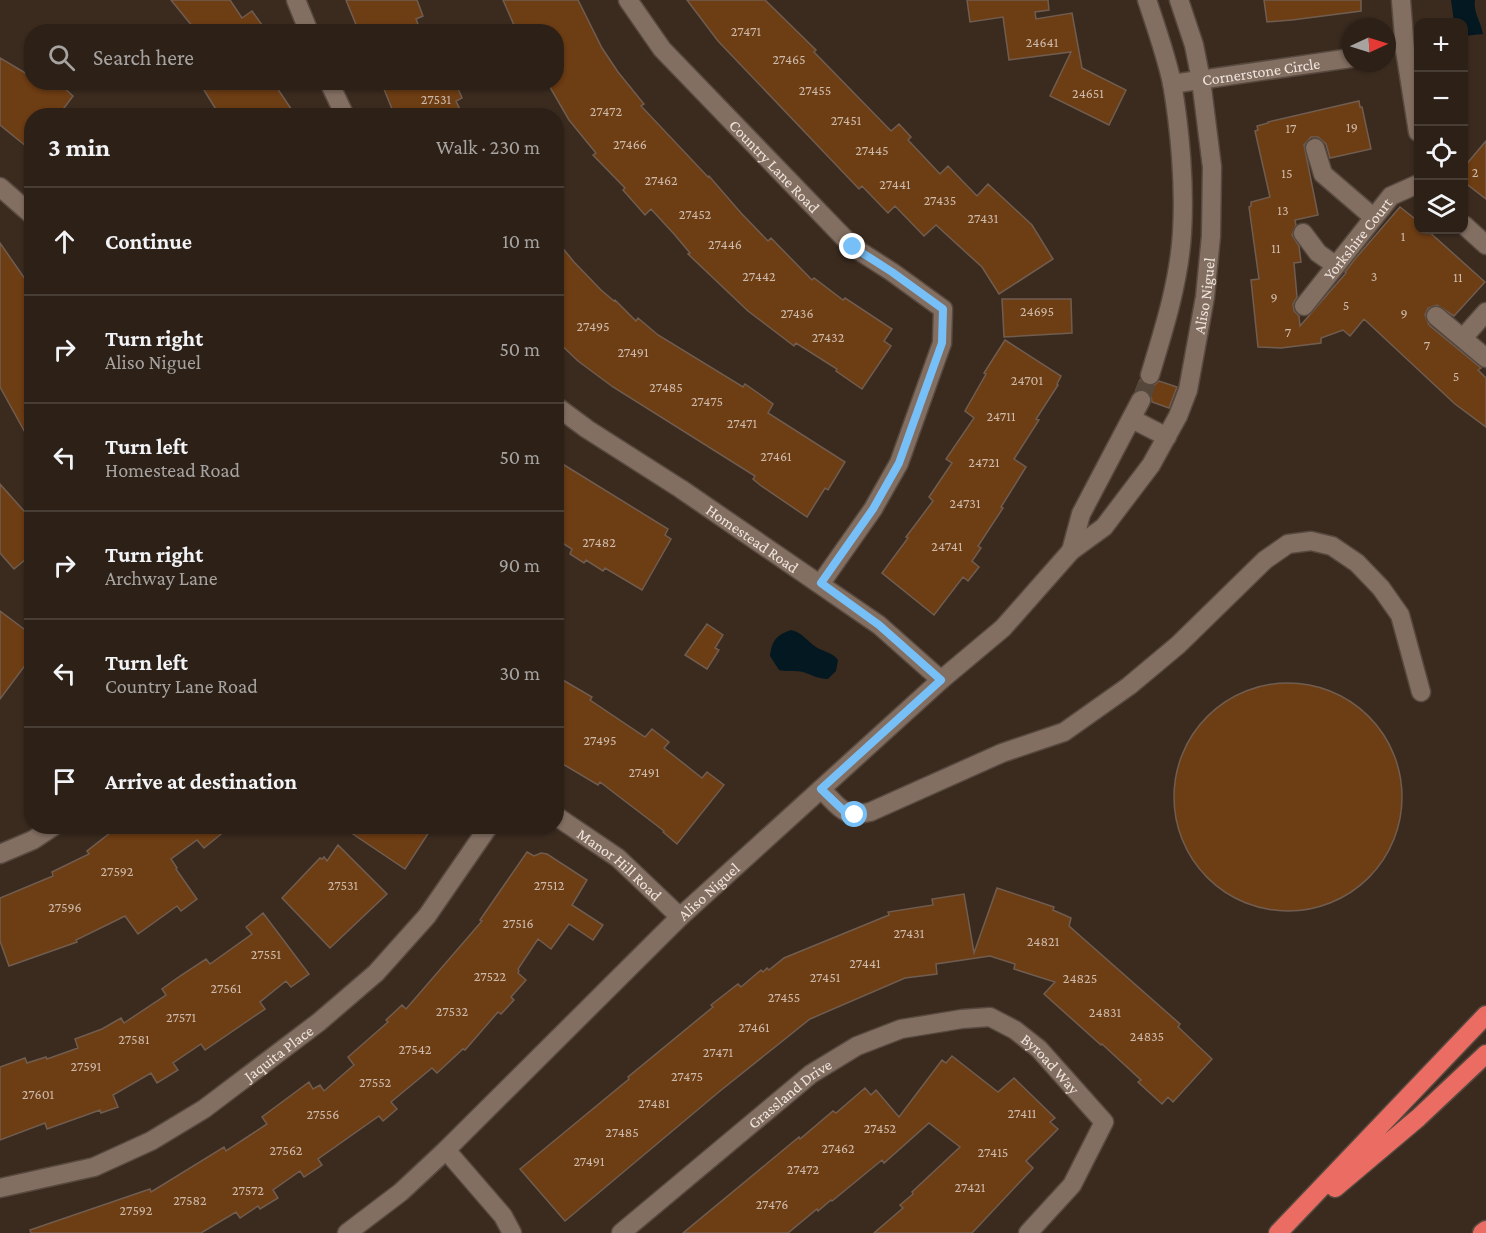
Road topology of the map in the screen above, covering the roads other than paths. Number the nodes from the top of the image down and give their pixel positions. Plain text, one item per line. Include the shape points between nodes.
1 (296, 0) edge
2 (628, 0) edge
3 (1147, 0) edge
4 (1179, 0) edge
5 (1401, 0) edge
6 (306, 24) edge
7 (1405, 50) junction
8 (1396, 51) edge
9 (1342, 59) edge
10 (1201, 80) junction
11 (1172, 84) junction
12 (333, 90) edge
13 (341, 108) edge
14 (1418, 126) edge
15 (1315, 148) dead end
16 (1414, 186) edge
17 (0, 187) edge
18 (24, 208) edge
19 (1373, 217) junction
20 (1468, 229) edge
21 (1303, 233) dead end
22 (1182, 234) junction
23 (1211, 236) junction
24 (1486, 245) edge
25 (1335, 265) junction
26 (1304, 306) dead end
27 (1486, 312) edge
28 (1436, 316) dead end
29 (1463, 338) junction
30 (1486, 358) edge
31 (1150, 375) tunnel mouth
32 (1141, 400) tunnel mouth
33 (564, 412) edge
34 (1132, 419) junction
35 (1167, 437) junction
36 (1071, 551) junction
37 (821, 583) junction
38 (941, 680) junction
39 (1421, 692) dead end
40 (821, 789) junction
41 (564, 821) edge
42 (42, 834) edge
43 (483, 834) edge
44 (0, 854) edge
45 (680, 917) junction
46 (1486, 1015) edge
47 (990, 1017) joint
48 (1486, 1054) edge
49 (447, 1150) junction
50 (0, 1188) edge
51 (1486, 1230) edge
52 (347, 1233) edge
53 (512, 1233) edge
54 (621, 1233) edge
55 (1028, 1233) edge
56 (1279, 1233) edge
57 (1482, 1233) edge

1 - 6 street
2 - 37 street, Country Lane Road via 662,49 853,247 943,309 942,343 899,463 873,509
3 - 11 street, Aliso Niguel
4 - 10 street, Aliso Niguel
5 - 7 street
7 - 8 street
7 - 14 street
9 - 10 street, Cornerstone Circle
10 - 11 street, Cornerstone Circle
10 - 23 street, Aliso Niguel via 1212,167
11 - 22 street, Aliso Niguel via 1182,173
12 - 13 street
15 - 19 street via 1323,174
16 - 19 street, Yorkshire Court via 1391,196
17 - 18 street
19 - 25 street, Yorkshire Court
20 - 24 street
21 - 25 street via 1318,254
22 - 23 street
22 - 31 street, Aliso Niguel via 1172,303
23 - 35 street, Aliso Niguel via 1188,390
25 - 26 street, Yorkshire Court
27 - 29 street
28 - 29 street
29 - 30 street
32 - 34 street, Aliso Niguel
33 - 37 street, Homestead Road
34 - 35 street
34 - 36 street, Aliso Niguel via 1081,514
35 - 36 street, Aliso Niguel via 1139,482 1104,526
36 - 38 street, Aliso Niguel via 1003,628
37 - 38 street, Homestead Road via 879,625
38 - 40 street, Aliso Niguel
39 - 40 street via 1400,615 1381,588 1357,563 1332,546 1311,541 1288,544 1265,560 1153,666 1064,732 1002,753 870,812 845,812
40 - 45 street, Aliso Niguel
41 - 45 street, Manor Hill Road via 618,858
42 - 44 street
43 - 50 street, Jaquita Place via 427,916 376,973 319,1022 213,1102 152,1141 94,1167
45 - 49 street, Aliso Niguel
46 - 56 highway
47 - 54 street, Grassland Drive via 901,1029 857,1046 811,1074
47 - 55 street, Byroad Way via 1039,1049 1104,1122 1072,1185
48 - 56 highway via 1418,1118
49 - 52 street, Aliso Niguel
49 - 53 street via 503,1216
51 - 57 highway

